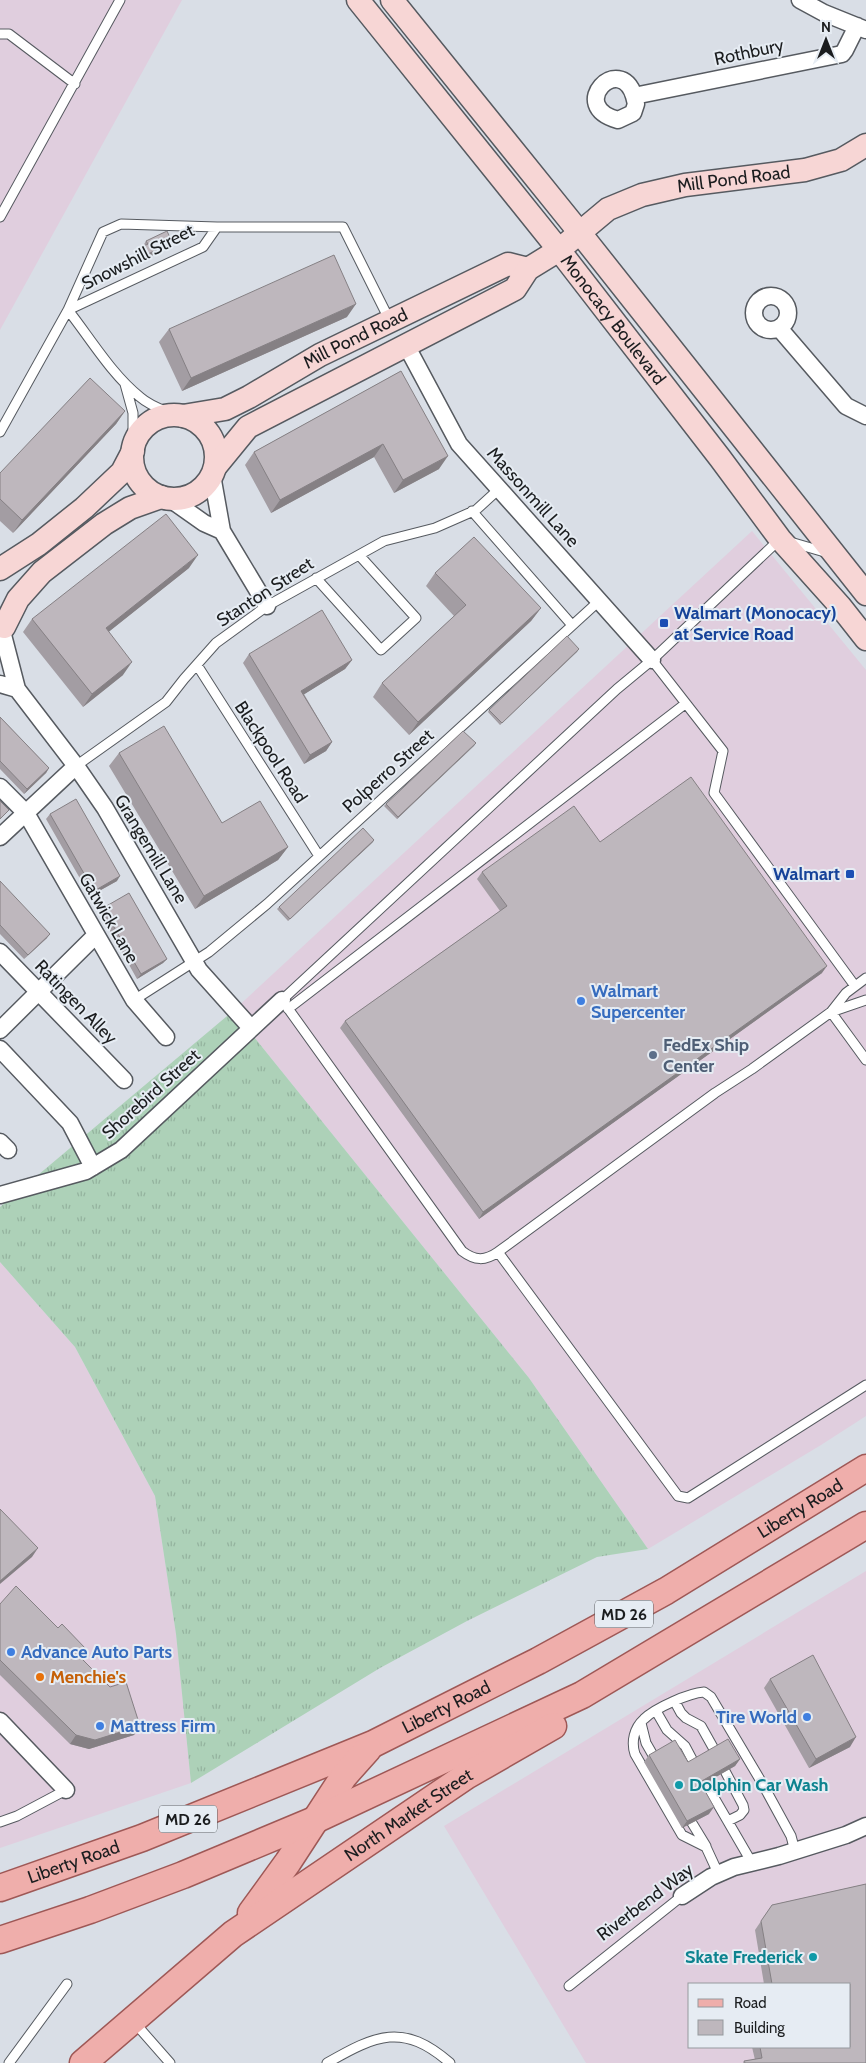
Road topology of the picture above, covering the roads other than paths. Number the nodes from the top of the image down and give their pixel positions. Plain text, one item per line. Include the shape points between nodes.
1 (120, 0) edge
2 (358, 0) edge
3 (392, 0) edge
4 (800, 0) edge
5 (861, 28) edge
6 (0, 34) edge
7 (75, 84) junction
8 (634, 96) dead end
9 (866, 145) edge
10 (0, 217) edge
11 (217, 227) junction
12 (580, 234) junction
13 (559, 250) junction
14 (528, 269) junction
15 (68, 310) junction
16 (390, 321) junction
17 (779, 328) dead end
18 (406, 345) junction
19 (124, 382) junction
20 (179, 415) junction
21 (866, 416) edge
22 (0, 432) edge
23 (133, 450) junction
24 (214, 470) junction
25 (499, 489) junction
26 (166, 498) junction
27 (472, 512) junction
28 (222, 531) junction
29 (780, 539) junction
30 (359, 555) junction
31 (835, 555) junction
32 (0, 569) edge
33 (316, 578) junction
34 (866, 594) edge
35 (599, 601) junction
36 (266, 606) junction
37 (572, 625) junction
38 (2, 630) edge
39 (866, 639) edge
40 (652, 660) junction
41 (197, 665) junction
42 (0, 684) edge
43 (17, 689) junction
44 (685, 704) junction
45 (76, 766) junction
46 (0, 787) edge
47 (26, 814) junction
48 (0, 837) edge
49 (319, 856) junction
50 (96, 935) junction
51 (0, 952) edge
52 (194, 961) junction
53 (866, 978) edge
54 (855, 986) junction
55 (39, 992) junction
56 (134, 1000) junction
57 (866, 1000) edge
58 (285, 1004) junction
59 (831, 1012) junction
60 (251, 1028) junction
61 (0, 1030) edge
62 (166, 1037) dead end
63 (0, 1049) edge
64 (866, 1060) edge
65 (124, 1080) dead end
66 (93, 1167) junction
67 (0, 1195) edge
68 (498, 1252) junction
69 (866, 1385) edge
70 (866, 1468) edge
71 (866, 1525) edge
72 (582, 1695) junction
73 (675, 1702) junction
74 (656, 1711) junction
75 (0, 1721) edge
76 (641, 1723) junction
77 (374, 1744) junction
78 (714, 1751) edge
79 (654, 1756) edge
80 (694, 1763) edge
81 (725, 1771) edge
82 (705, 1782) edge
83 (66, 1790) joint
84 (317, 1819) junction
85 (728, 1821) junction
86 (0, 1822) edge
87 (692, 1822) edge
88 (866, 1826) edge
89 (706, 1847) junction
90 (795, 1851) junction
91 (752, 1863) junction
92 (718, 1874) junction
93 (0, 1888) edge
94 (682, 1896) joint
95 (233, 1934) junction
96 (0, 1940) edge
97 (67, 1984) dead end
98 (569, 1986) dead end
99 (133, 2021) junction
100 (9, 2063) edge
101 (83, 2063) edge
102 (170, 2063) edge
103 (328, 2063) edge
104 (450, 2063) edge

1 - 7 lane
2 - 13 street, Monocacy Boulevard
3 - 12 street, Monocacy Boulevard
4 - 5 street
5 - 8 street, Rothbury via 842,54
6 - 7 lane via 9,34
7 - 10 lane
9 - 12 street, Mill Pond Road via 841,160 805,170 685,185 642,195 608,210
11 - 15 lane, Snowshill Street via 204,247
11 - 15 lane via 120,224 103,232
11 - 16 lane via 343,227
12 - 13 street, Mill Pond Road
12 - 31 street, Monocacy Boulevard
13 - 14 street, Mill Pond Road
13 - 29 street, Monocacy Boulevard
14 - 16 street, Mill Pond Road via 508,264
14 - 18 street, Mill Pond Road via 515,290
15 - 19 lane
15 - 22 lane
16 - 20 street, Mill Pond Road via 224,409
17 - 21 street via 846,406
18 - 24 street, Mill Pond Road via 248,427
18 - 25 street, Massonmill Lane via 459,444
19 - 20 lane via 156,407
19 - 23 lane via 134,413
20 - 23 street, Mill Pond Road via 158,418 148,424 140,432
20 - 24 street via 196,421 213,440 217,453
23 - 26 street via 133,467 138,478 145,488
23 - 32 street, Mill Pond Road via 122,472 84,508 39,544
24 - 26 street, Mill Pond Road via 203,488 192,496
24 - 28 street
25 - 27 lane, Stanton Street
25 - 35 street, Massonmill Lane
26 - 28 street
26 - 38 street, Mill Pond Road via 130,508 42,572 18,599
27 - 30 lane, Stanton Street via 436,528 384,541
27 - 37 lane
28 - 36 street
29 - 31 lane
29 - 39 street, Monocacy Boulevard
29 - 40 lane
30 - 33 lane, Stanton Street
30 - 33 lane via 416,618 381,650
31 - 34 street, Monocacy Boulevard
33 - 36 lane, Stanton Street
35 - 37 lane, Polperro Street
35 - 40 street, Massonmill Lane
36 - 41 lane, Stanton Street via 216,644
37 - 49 lane, Polperro Street
38 - 43 street
40 - 44 lane
40 - 58 lane via 609,696
41 - 45 lane, Stanton Street via 166,702
41 - 49 lane, Blackpool Road
42 - 43 street
43 - 45 street, Grangemill Lane
44 - 54 lane via 723,751 714,793
44 - 58 lane
45 - 47 street
45 - 52 street, Grangemill Lane via 105,808
46 - 47 street, Gatwick Lane
47 - 48 street
47 - 50 street, Gatwick Lane
49 - 52 lane, Polperro Street via 267,904
50 - 55 street
50 - 56 street, Gatwick Lane
51 - 55 street, Ratingen Alley
52 - 56 lane, Polperro Street
52 - 60 street, Grangemill Lane
53 - 54 lane
54 - 59 lane
55 - 61 street
55 - 65 street, Ratingen Alley
56 - 62 street, Gatwick Lane
57 - 59 lane
58 - 60 street, Shorebird Street
58 - 68 lane via 462,1252 479,1260
59 - 64 lane
59 - 68 lane
60 - 66 street, Shorebird Street via 121,1150
63 - 66 street via 70,1123
66 - 67 street, Shorebird Street via 86,1172
68 - 69 lane via 678,1496 688,1498
70 - 77 main road, Liberty Road / MD 26 via 658,1596
71 - 72 main road, MD 26
72 - 84 main road, MD 26
72 - 95 main road, North Market Street via 568,1717 466,1776
73 - 74 lane
73 - 78 lane via 681,1713 701,1726
73 - 90 lane via 693,1693 704,1692 710,1697 762,1783
74 - 76 lane
74 - 80 lane via 667,1730 685,1746
75 - 83 street
76 - 79 lane via 646,1743
76 - 89 lane via 632,1745 635,1754 682,1835
77 - 84 main road, North Market Street via 344,1776
77 - 93 main road, Liberty Road / MD 26 via 142,1838
81 - 85 lane via 744,1810
82 - 85 lane
83 - 86 lane
84 - 95 main road, North Market Street via 258,1905
84 - 96 main road, MD 26 via 90,1910
85 - 91 lane
87 - 89 lane
88 - 90 street, Riverbend Way via 846,1836
89 - 92 lane
90 - 91 street, Riverbend Way
91 - 92 street, Riverbend Way
92 - 94 street, Riverbend Way
94 - 98 lane, Riverbend Way
95 - 99 main road, North Market Street
97 - 100 lane
99 - 101 main road, North Market Street
99 - 102 lane
103 - 104 lane via 362,2043 396,2037 410,2038

